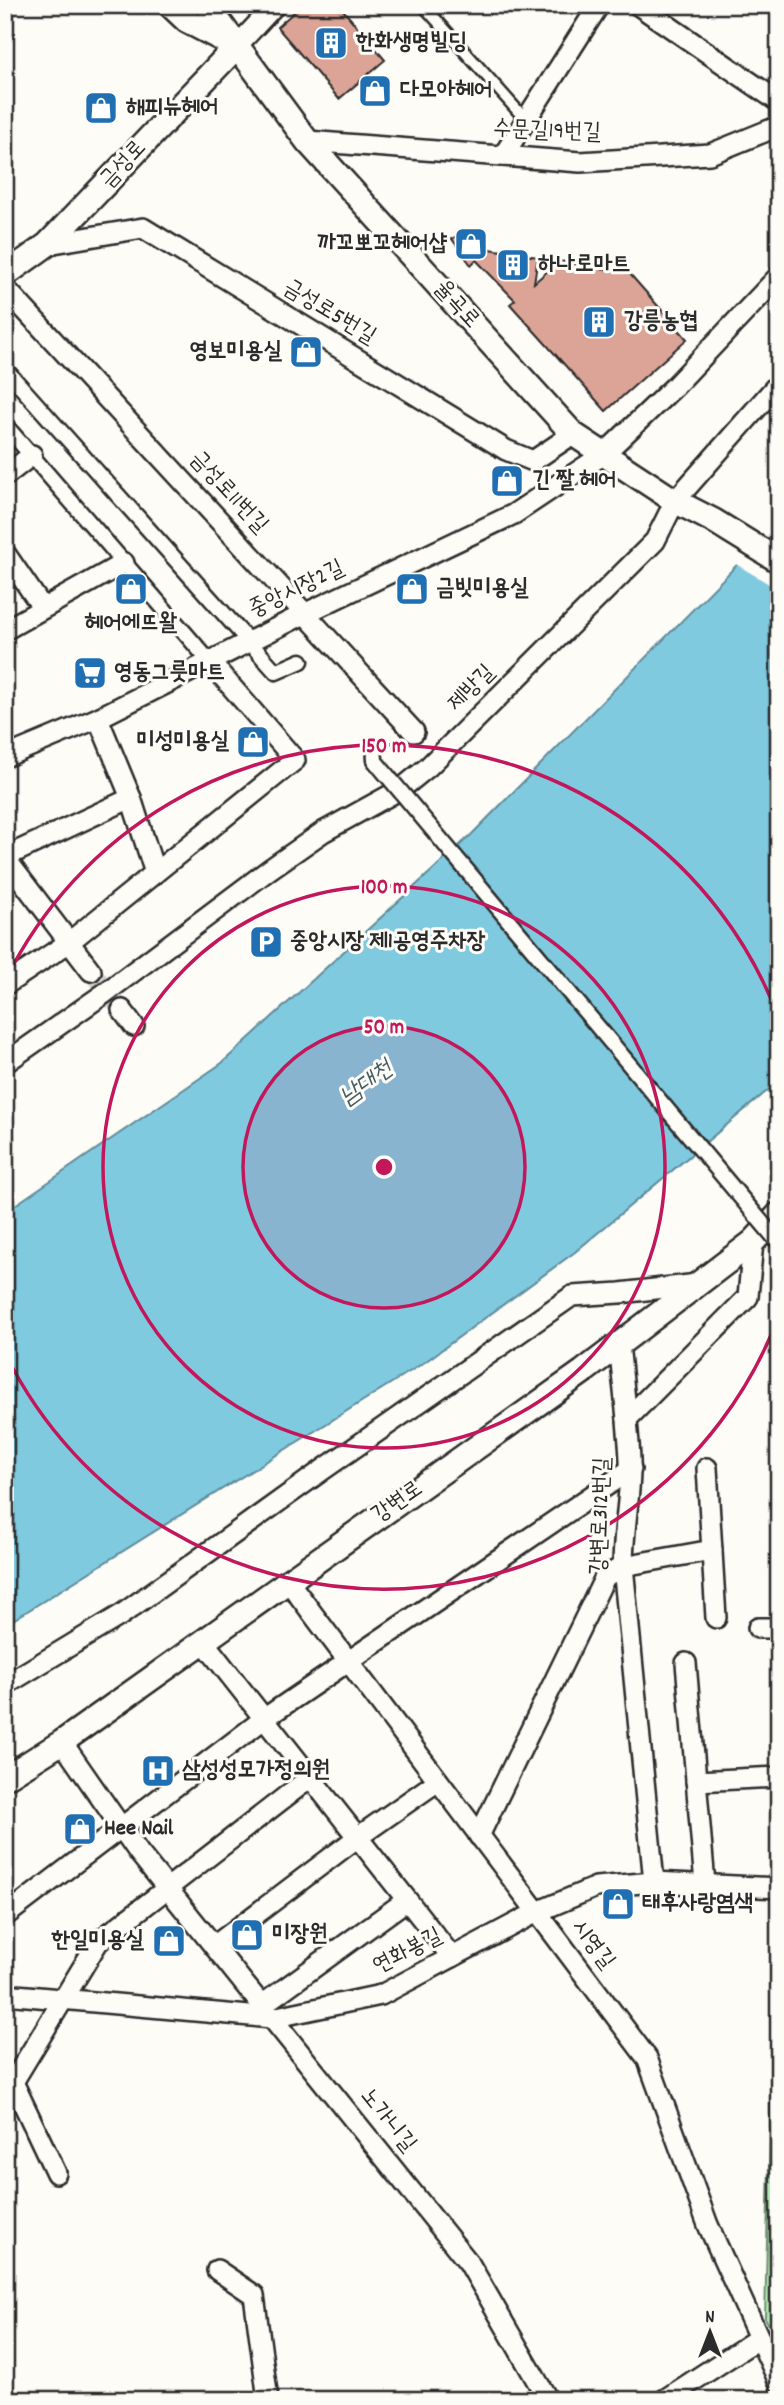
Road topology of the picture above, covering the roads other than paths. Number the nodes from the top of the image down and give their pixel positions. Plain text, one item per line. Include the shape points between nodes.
1 (170, 5) edge
2 (207, 5) edge
3 (275, 5) edge
4 (423, 5) edge
5 (598, 5) edge
6 (638, 5) edge
7 (236, 47) junction
8 (779, 102) edge
9 (526, 120) junction
10 (779, 126) edge
11 (307, 141) junction
12 (503, 156) junction
13 (48, 244) junction
14 (5, 275) edge
15 (779, 276) edge
16 (5, 288) edge
17 (5, 369) edge
18 (779, 383) edge
19 (5, 425) edge
20 (573, 434) junction
21 (604, 454) junction
22 (32, 455) junction
23 (5, 475) edge
24 (675, 501) junction
25 (5, 553) edge
26 (779, 561) edge
27 (124, 563) junction
28 (42, 607) junction
29 (306, 612) junction
30 (5, 630) edge
31 (249, 642) junction
32 (302, 661) dead end
33 (210, 662) junction
34 (98, 718) junction
35 (414, 732) dead end
36 (374, 742) dead end
37 (5, 757) edge
38 (131, 798) junction
39 (5, 857) edge
40 (155, 873) junction
41 (68, 943) junction
42 (90, 971) tunnel mouth
43 (5, 985) edge
44 (122, 1010) tunnel mouth
45 (134, 1026) dead end
46 (5, 1063) edge
47 (779, 1214) edge
48 (753, 1242) junction
49 (779, 1243) edge
50 (698, 1283) junction
51 (619, 1344) junction
52 (627, 1419) junction
53 (707, 1468) dead end
54 (631, 1469) junction
55 (712, 1550) junction
56 (623, 1566) junction
57 (288, 1581) junction
58 (716, 1618) dead end
59 (758, 1628) dead end
60 (779, 1628) edge
61 (203, 1641) junction
62 (348, 1661) junction
63 (686, 1662) dead end
64 (5, 1685) edge
65 (265, 1717) junction
66 (62, 1742) junction
67 (311, 1777) junction
68 (779, 1777) edge
69 (5, 1778) edge
70 (438, 1781) junction
71 (696, 1781) junction
72 (122, 1828) junction
73 (479, 1836) junction
74 (358, 1837) junction
75 (654, 1882) junction
76 (705, 1884) junction
77 (167, 1887) junction
78 (779, 1888) edge
79 (407, 1900) junction
80 (537, 1912) junction
81 (5, 1916) edge
82 (214, 1946) junction
83 (453, 1957) junction
84 (5, 1994) edge
85 (62, 1999) junction
86 (267, 2011) junction
87 (13, 2082) junction
88 (5, 2102) edge
89 (56, 2173) dead end
90 (218, 2270) dead end
91 (759, 2338) junction
92 (779, 2382) edge
93 (268, 2400) edge
94 (548, 2400) edge
95 (664, 2400) edge

1 - 7 street, 율곡로 via 187,22
2 - 7 street, 율곡로
3 - 7 street
4 - 9 lane
5 - 9 street
6 - 8 street
7 - 11 street, 율곡로
7 - 13 street, 금성로
9 - 12 street
10 - 12 street, 수문길19번길 via 710,153 580,162
11 - 12 street, 수문길19번길
11 - 20 street, 율곡로
13 - 14 street, 금성로
13 - 20 street, 금성로5번길 via 143,228 506,450 533,461
15 - 21 street, 중앙시장2길
16 - 29 street, 금성로11번길
17 - 31 street
18 - 24 street, 제방길
19 - 22 street
20 - 21 street, 율곡로
21 - 24 street, 율곡로
21 - 29 street, 중앙시장2길 via 514,514
22 - 23 street
22 - 27 street
24 - 26 street, 율곡로
24 - 46 street, 제방길 via 655,541 428,767 401,789 323,832 270,869
25 - 28 street
27 - 28 street
27 - 33 street
28 - 30 street
29 - 31 street, 중앙시장2길
29 - 35 street, 금성로11번길
31 - 32 street via 276,672
31 - 33 street, 중앙시장2길
33 - 34 street, 중앙시장2길
33 - 40 street via 295,760
34 - 37 street, 중앙시장2길
34 - 38 street
36 - 49 street, bridge via 375,761
38 - 39 street
38 - 40 street
39 - 41 street
40 - 41 street
41 - 42 street
41 - 43 street
44 - 45 street
47 - 48 street, 강변로
48 - 50 street, 강변로
48 - 52 street via 748,1297
50 - 51 street, 강변로
50 - 64 street via 572,1296 121,1615
51 - 52 street, 강변로312번길
51 - 57 street, 강변로
52 - 54 street, 강변로312번길
53 - 55 street
54 - 56 street, 강변로312번길
54 - 62 street
55 - 56 street
55 - 58 street
56 - 73 street via 610,1572 602,1583
56 - 75 street, 강변로312번길
57 - 61 street, 강변로
57 - 62 street, 시영길
59 - 60 street
61 - 65 street
61 - 66 street, 강변로
62 - 65 street
62 - 70 street, 시영길
63 - 71 street
65 - 67 street
65 - 72 street
66 - 69 street, 강변로
66 - 72 street, 노가니길
67 - 74 street
67 - 77 street
68 - 71 street
70 - 73 street, 시영길
70 - 74 street
71 - 76 street
72 - 77 street, 노가니길
72 - 81 street
73 - 80 street, 시영길
74 - 79 street
74 - 82 street
75 - 76 street, 연화봉길
75 - 80 street, 연화봉길 via 596,1887
76 - 78 street, 연화봉길
77 - 82 street, 노가니길
77 - 85 street via 98,1942
79 - 83 street
79 - 86 street
80 - 83 street, 연화봉길
80 - 91 street, 시영길 via 647,2059 708,2225
82 - 86 street, 노가니길
83 - 86 street, 연화봉길 via 381,1995
84 - 85 street, 연화봉길
85 - 86 street, 연화봉길
85 - 87 street
86 - 94 street, 노가니길 via 469,2263
87 - 88 street
87 - 89 street
90 - 93 street via 254,2295
91 - 92 street, 시영길
91 - 95 street

